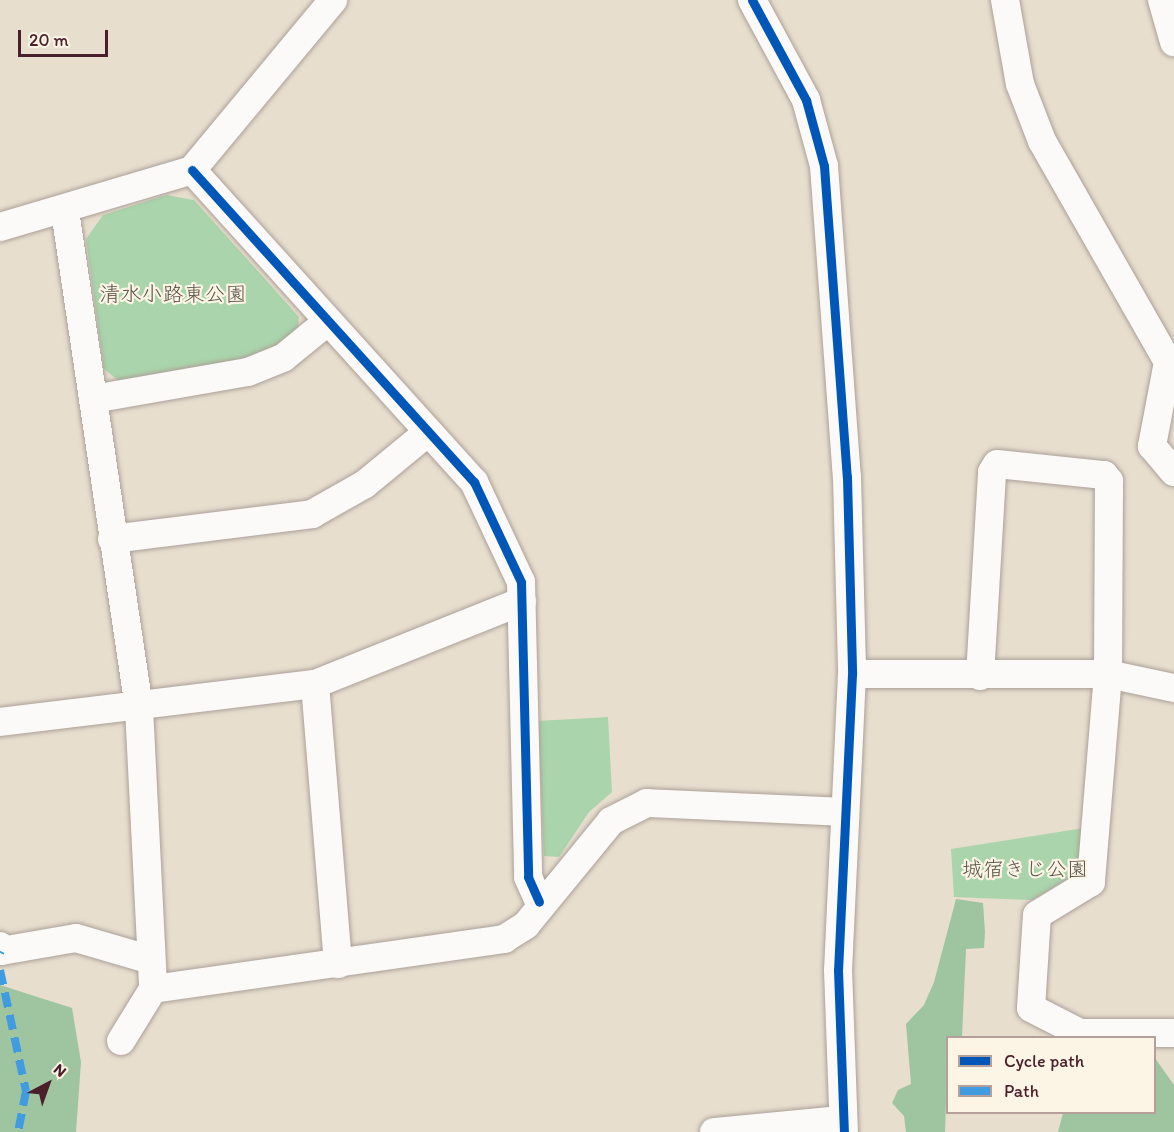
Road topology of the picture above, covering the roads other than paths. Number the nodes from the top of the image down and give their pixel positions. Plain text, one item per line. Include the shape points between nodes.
1 (333, 0) edge
2 (752, 0) edge
3 (1005, 0) edge
4 (1162, 0) edge
5 (1174, 42) edge
6 (192, 170) junction
7 (65, 211) junction
8 (0, 227) edge
9 (327, 322) junction
10 (1171, 359) edge
11 (93, 399) junction
12 (428, 432) junction
13 (1174, 472) edge
14 (112, 539) junction
15 (522, 601) junction
16 (852, 674) junction
17 (1108, 674) junction
18 (980, 676) junction
19 (315, 684) junction
20 (1174, 688) edge
21 (140, 708) junction
22 (0, 722) edge
23 (843, 812) junction
24 (539, 902) junction
25 (0, 946) edge
26 (148, 959) junction
27 (338, 964) junction
28 (153, 989) junction
29 (1174, 1034) edge
30 (122, 1041) dead end
31 (843, 1126) edge
32 (714, 1132) edge

1 - 6 street
2 - 16 street via 806,100 824,166 847,477
3 - 10 street via 1020,84 1042,141
4 - 5 street
6 - 7 street
6 - 9 street
7 - 8 street
7 - 11 street
9 - 11 street via 283,358 248,372
9 - 12 street
10 - 13 street via 1152,446
11 - 14 street
12 - 14 street via 365,484 312,514
12 - 15 street via 474,482 521,582
14 - 21 street
15 - 19 street
15 - 24 street via 528,877
16 - 18 street
16 - 23 street
17 - 18 street
17 - 18 street via 1109,481 1104,475 997,464 992,472
17 - 20 street
17 - 29 street via 1091,882 1037,915 1032,1008 1080,1033
19 - 21 street
19 - 27 street
21 - 22 street
21 - 26 street
23 - 24 street via 647,803 611,821
23 - 31 street
24 - 27 street via 526,924 504,939
25 - 26 street via 1,951 76,938
26 - 28 street
27 - 28 street
28 - 30 street
31 - 32 street

